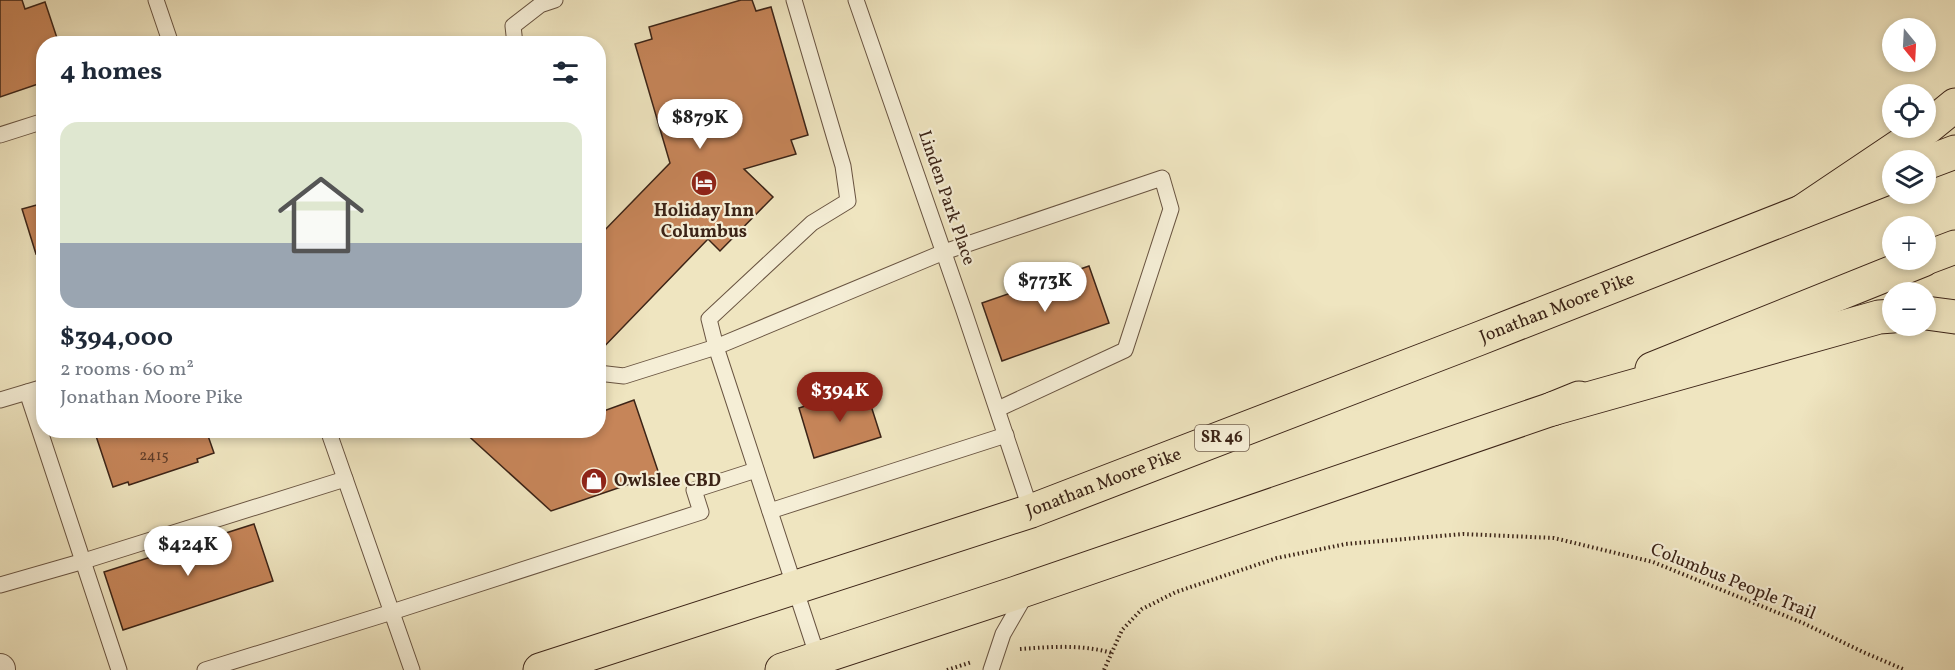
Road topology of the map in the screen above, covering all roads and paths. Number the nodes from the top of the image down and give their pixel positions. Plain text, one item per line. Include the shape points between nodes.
1 (156, 0) edge
2 (555, 0) edge
3 (794, 0) edge
4 (855, 0) edge
5 (168, 36) edge
6 (514, 36) edge
7 (1955, 105) edge
8 (36, 124) edge
9 (0, 135) edge
10 (1955, 152) edge
11 (1936, 159) edge
12 (1882, 180) edge
13 (1803, 211) junction
14 (1955, 247) edge
15 (944, 252) junction
16 (1936, 254) edge
17 (1897, 270) edge
18 (1936, 314) edge
19 (1882, 317) edge
20 (1955, 317) edge
21 (716, 347) junction
22 (606, 374) edge
23 (36, 389) edge
24 (27, 392) junction
25 (0, 400) edge
26 (998, 409) junction
27 (1552, 409) junction
28 (36, 419) edge
29 (1006, 435) junction
30 (43, 438) edge
31 (331, 438) edge
32 (756, 470) junction
33 (345, 479) junction
34 (770, 511) junction
35 (1031, 511) junction
36 (84, 561) junction
37 (0, 585) edge
38 (794, 588) junction
39 (1030, 588) junction
40 (392, 612) junction
41 (1112, 653) junction
42 (818, 658) junction
43 (993, 663) edge
44 (119, 670) edge
45 (205, 670) edge
46 (412, 670) edge
47 (540, 670) edge
48 (782, 670) edge
49 (947, 670) edge
50 (1104, 670) edge
51 (1905, 670) edge

1 - 5 lane
2 - 6 lane via 540,5 513,26
3 - 21 lane via 843,166 848,201 812,223 709,319
4 - 15 lane, Linden Park Place
7 - 13 highway
8 - 9 lane
10 - 11 highway
12 - 13 highway, Jonathan Moore Pike / SR 46
13 - 35 highway, Jonathan Moore Pike / SR 46
14 - 16 highway
15 - 21 lane
15 - 26 lane, Linden Park Place
15 - 26 lane via 1162,178 1171,209 1125,350
17 - 27 highway
18 - 20 highway
19 - 27 highway
21 - 22 lane via 624,376
21 - 32 lane
23 - 24 lane
24 - 25 lane
24 - 28 lane
26 - 29 lane, Linden Park Place
27 - 39 highway
29 - 34 lane
29 - 35 lane, Linden Park Place
30 - 36 lane
31 - 33 lane
32 - 34 lane
32 - 40 lane via 694,490 701,512
33 - 36 lane
33 - 40 lane
34 - 38 lane
35 - 38 highway, Jonathan Moore Pike / SR 46
36 - 37 lane
36 - 44 lane
38 - 42 lane
38 - 47 highway, Jonathan Moore Pike / SR 46
39 - 42 highway
39 - 43 lane via 1003,634
40 - 45 lane
40 - 46 lane
41 - 43 path via 1069,646 1020,649
41 - 50 path, Columbus People Trail
41 - 51 path, Columbus People Trail via 1122,630 1142,609 1176,592 1277,558 1346,544 1463,534 1554,538 1653,562 1803,623
42 - 48 highway
43 - 49 path

